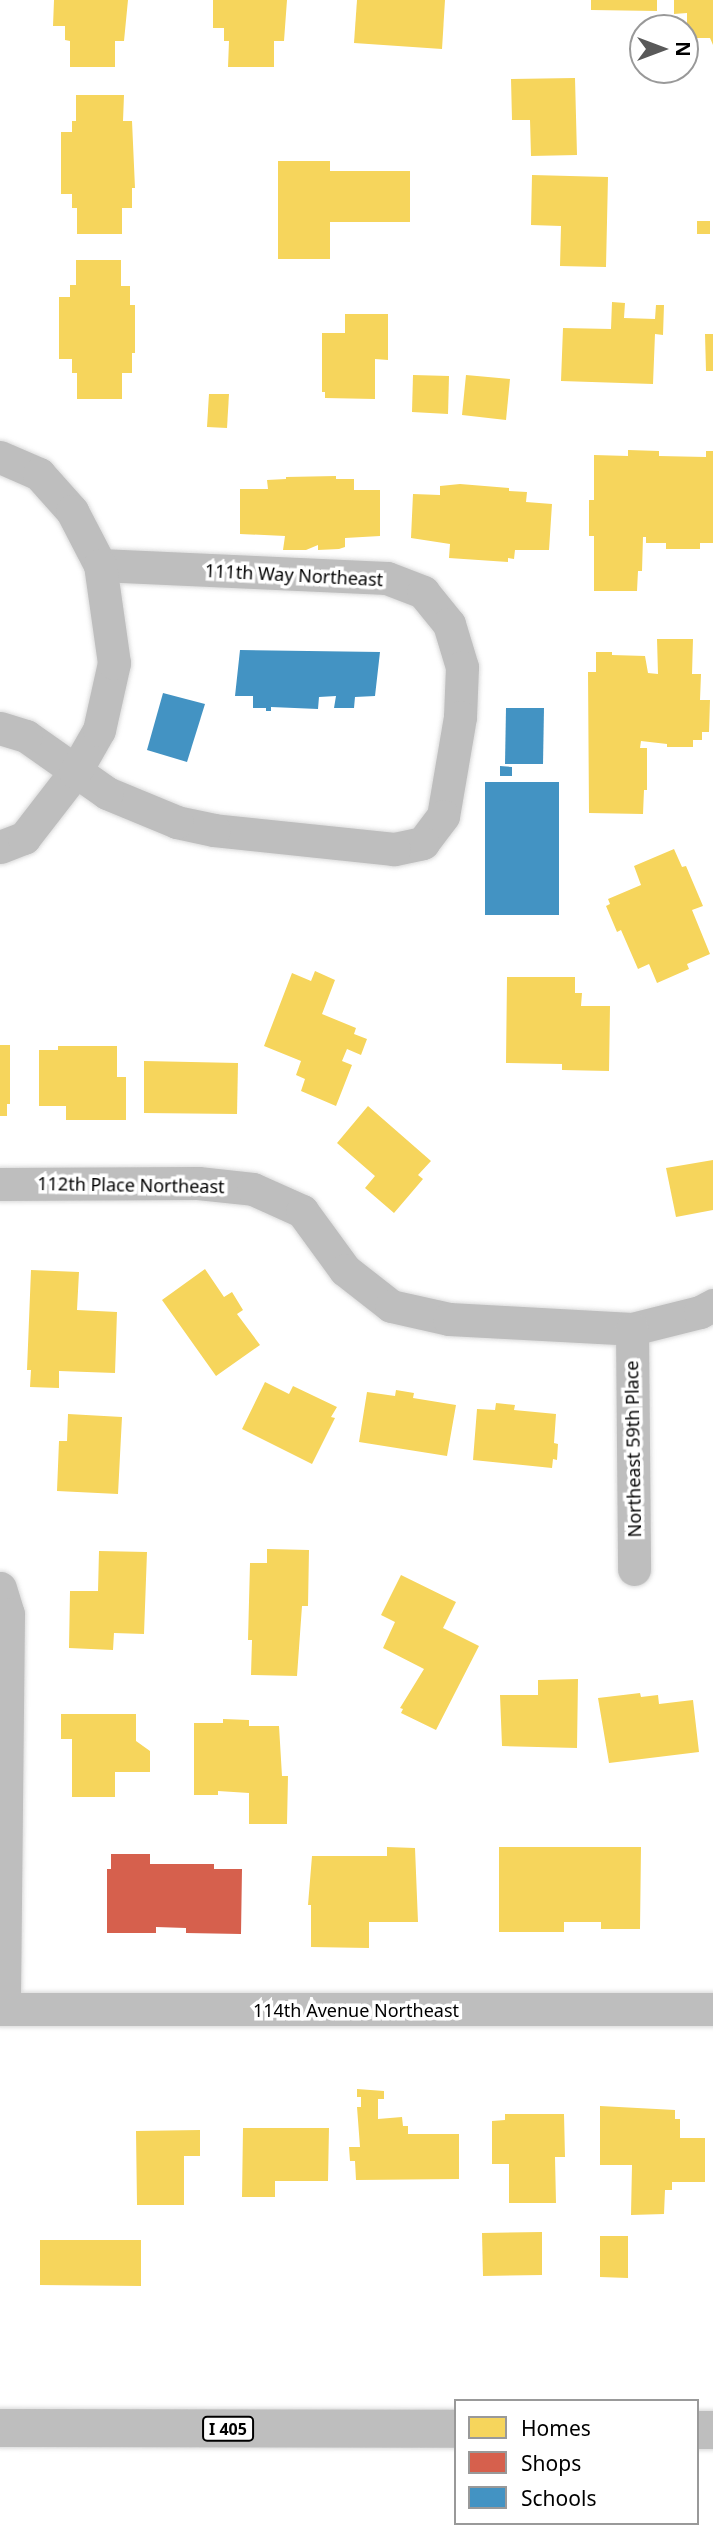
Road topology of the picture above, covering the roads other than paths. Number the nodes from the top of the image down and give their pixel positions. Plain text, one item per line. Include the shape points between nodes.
1 (0, 457) edge
2 (100, 565) junction
3 (0, 728) edge
4 (75, 772) junction
5 (0, 847) edge
6 (0, 1184) edge
7 (713, 1305) edge
8 (632, 1329) junction
9 (634, 1569) dead end
10 (0, 1588) edge
11 (2, 2009) edge
12 (713, 2010) edge
13 (0, 2428) edge
14 (454, 2429) edge

1 - 2 street via 39,474 72,511
2 - 4 street via 114,663 99,730
2 - 4 street, 111th Way Northeast via 387,578 423,592 449,624 462,667 460,717 443,816 423,843 394,849 177,822 107,793
3 - 4 street, 111th Way Northeast via 26,736
4 - 5 street via 24,838
6 - 8 street, 112th Place Northeast via 198,1183 253,1189 302,1211 345,1270 391,1306 449,1319
7 - 8 street, 112th Place Northeast
8 - 9 street, Northeast 59th Place
10 - 11 street via 8,1614
11 - 12 street, 114th Avenue Northeast
13 - 14 highway, I 405

